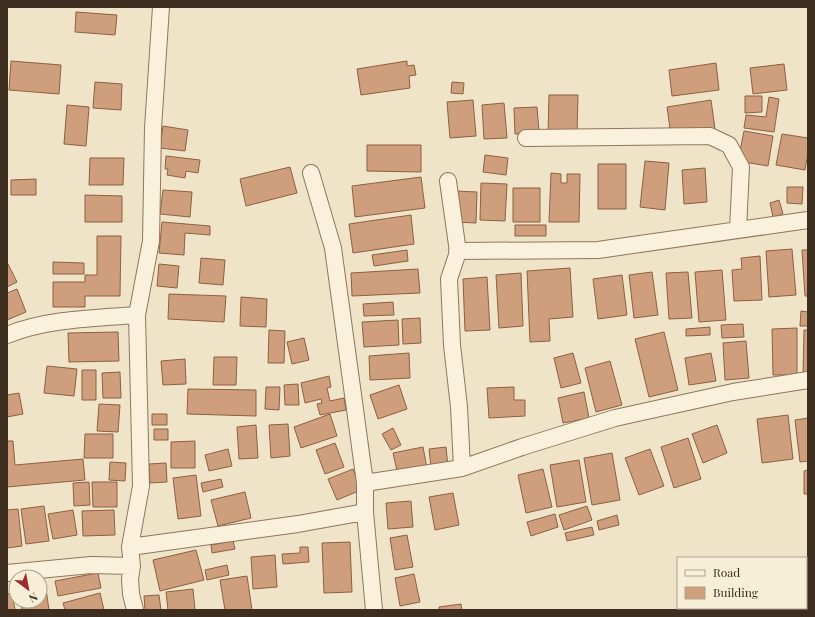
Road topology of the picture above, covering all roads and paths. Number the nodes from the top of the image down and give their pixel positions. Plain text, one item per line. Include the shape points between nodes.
1 (161, 7) edge
2 (526, 138) dead end
3 (311, 173) dead end
4 (448, 181) dead end
5 (808, 220) edge
6 (738, 230) junction
7 (457, 251) junction
8 (137, 315) junction
9 (7, 335) edge
10 (808, 380) edge
11 (462, 468) junction
12 (365, 483) junction
13 (365, 512) junction
14 (130, 547) junction
15 (132, 566) junction
16 (7, 573) edge
17 (135, 610) edge
18 (374, 610) edge

1 - 8 street via 153,128 151,240
2 - 6 street via 710,136 729,145 741,167
3 - 12 street via 333,248
4 - 7 street
5 - 6 street
6 - 7 street via 598,250
7 - 11 street via 449,279
8 - 9 street via 68,320
8 - 14 street via 141,486
10 - 11 street via 733,392 615,418
11 - 12 street
12 - 13 street
13 - 14 street
13 - 18 street
14 - 15 street
15 - 16 street via 91,565
15 - 17 street via 131,594

